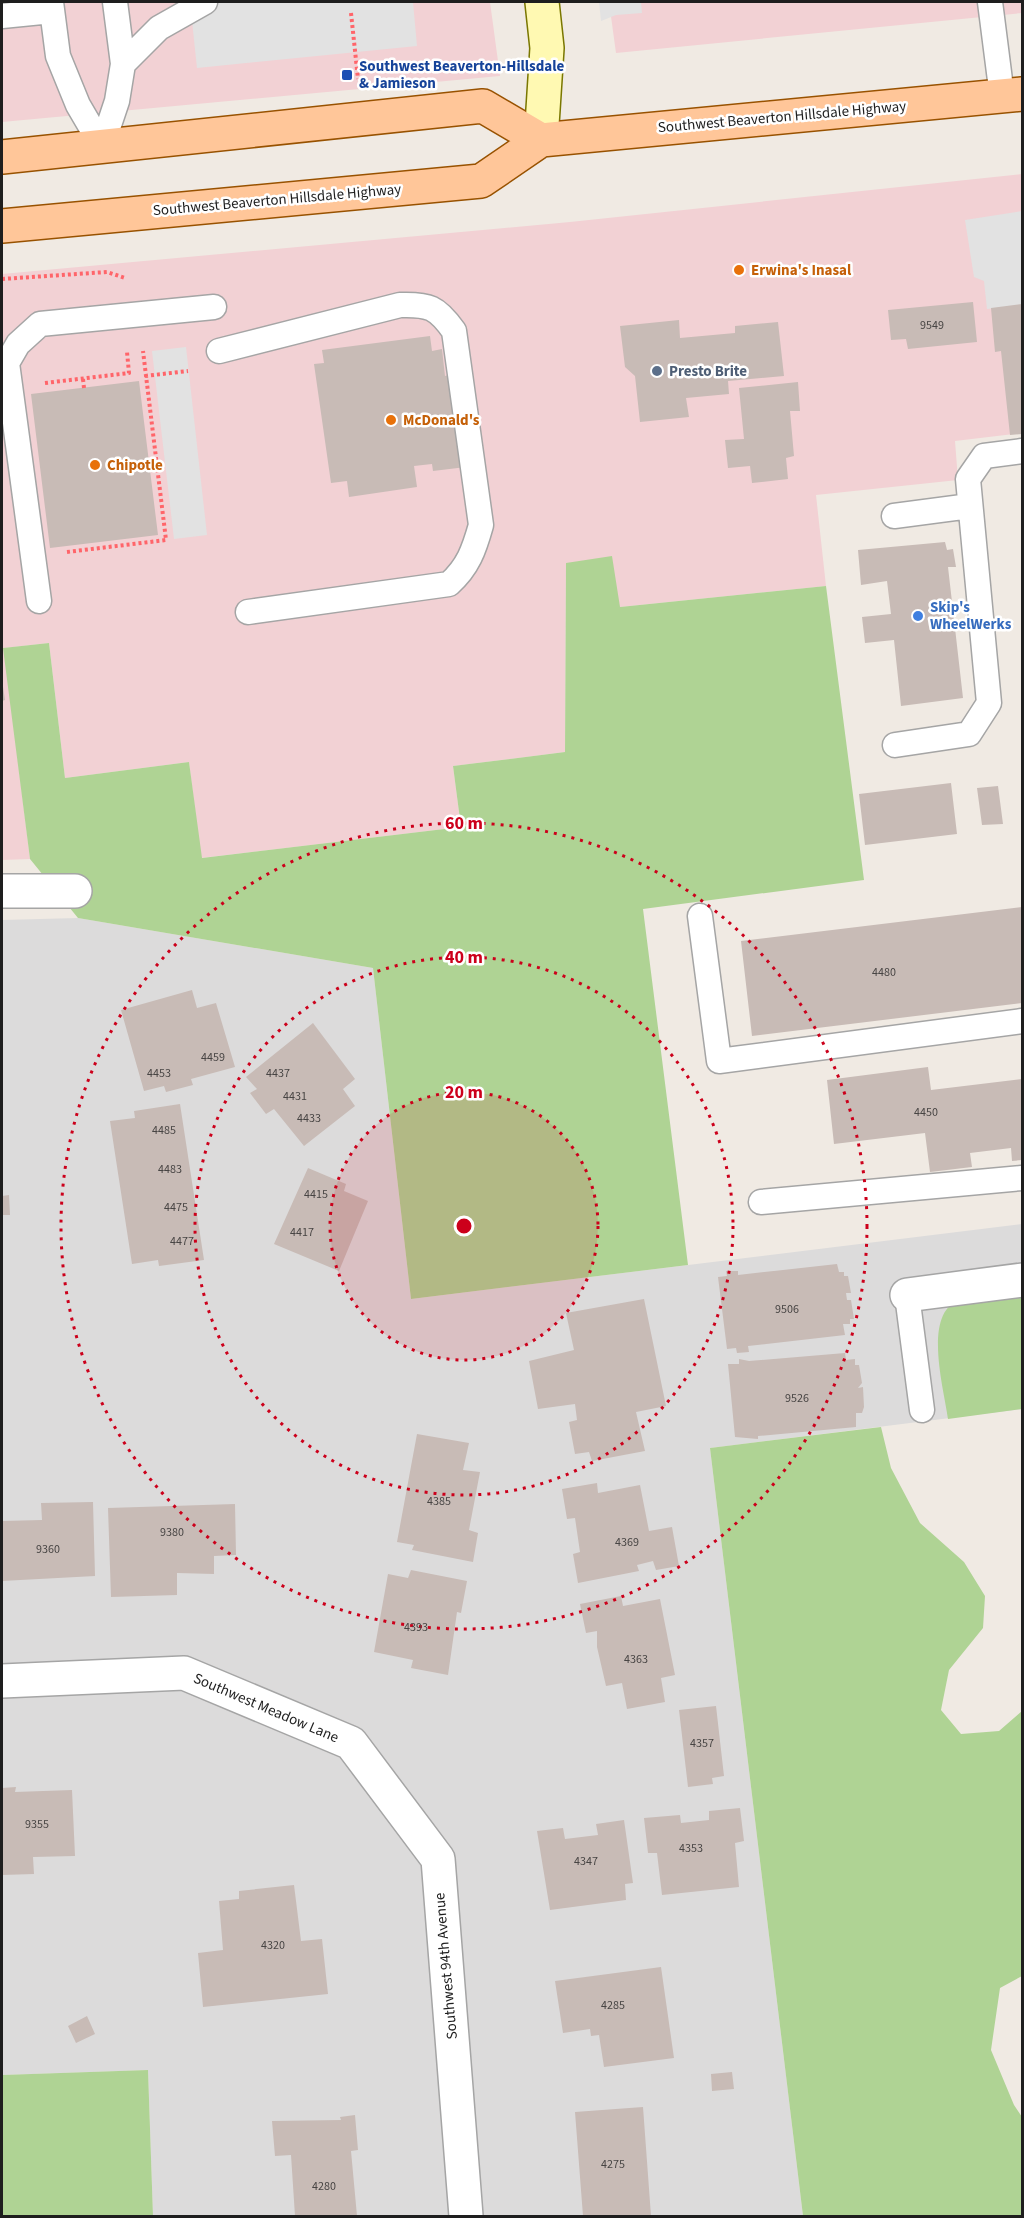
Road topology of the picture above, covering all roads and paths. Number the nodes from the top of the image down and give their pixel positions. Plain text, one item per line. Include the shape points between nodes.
1 (115, 2) edge
2 (205, 2) edge
3 (542, 2) edge
4 (990, 2) edge
5 (52, 6) edge
6 (351, 13) dead end
7 (2, 16) edge
8 (123, 64) junction
9 (358, 80) dead end
10 (1012, 95) edge
11 (541, 140) junction
12 (102, 146) junction
13 (2, 157) edge
14 (2, 226) edge
15 (2, 279) edge
16 (127, 279) dead end
17 (214, 307) dead end
18 (219, 351) dead end
19 (188, 371) dead end
20 (146, 376) junction
21 (83, 379) junction
22 (41, 384) dead end
23 (84, 388) dead end
24 (1023, 451) edge
25 (970, 506) junction
26 (894, 516) dead end
27 (57, 553) dead end
28 (39, 601) dead end
29 (248, 612) dead end
30 (895, 745) dead end
31 (2, 891) edge
32 (75, 891) dead end
33 (700, 916) dead end
34 (1023, 1021) edge
35 (1023, 1178) edge
36 (760, 1202) dead end
37 (1023, 1280) edge
38 (908, 1295) joint
39 (922, 1410) dead end
40 (2, 1681) edge
41 (351, 1743) joint
42 (466, 2217) edge

1 - 8 lane
2 - 8 lane via 159,28
3 - 11 street via 548,48
4 - 10 lane
5 - 7 lane
5 - 12 lane via 58,56 78,105
6 - 9 path
8 - 12 lane via 117,101
10 - 11 main road, Southwest Beaverton Hillsdale Highway
11 - 12 main road via 483,106
11 - 14 main road, Southwest Beaverton Hillsdale Highway via 481,181
12 - 13 main road
15 - 16 path via 107,272
17 - 28 lane via 40,324 18,344 7,363
18 - 29 lane via 400,305 423,304 441,313 454,331 481,525 473,555 463,572 449,584
19 - 20 path
20 - 21 path via 142,347 126,349 129,374
20 - 27 path via 166,540
21 - 22 path
21 - 23 path
24 - 25 lane via 984,456 968,479
25 - 26 lane
25 - 30 lane via 989,703 969,734
31 - 32 street
33 - 34 lane via 719,1061
35 - 36 lane
37 - 38 street
38 - 39 lane
40 - 41 street, Southwest Meadow Lane via 184,1673
41 - 42 street, Southwest 94th Avenue via 438,1859

